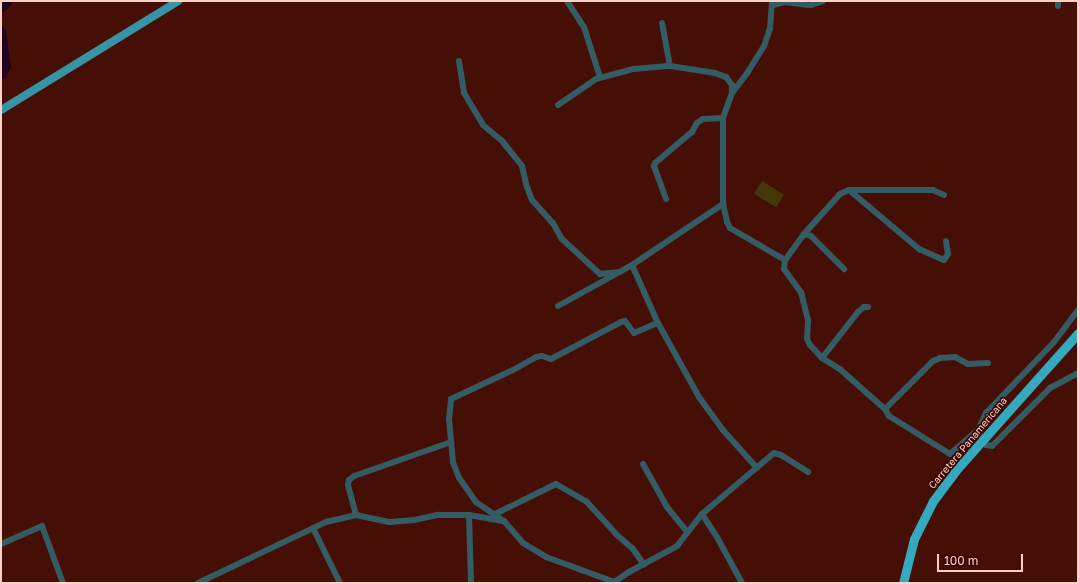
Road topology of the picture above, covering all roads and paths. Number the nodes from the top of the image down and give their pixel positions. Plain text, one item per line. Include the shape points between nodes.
1 (178, 1) edge
2 (567, 1) edge
3 (823, 1) edge
4 (772, 3) edge
5 (662, 23) dead end
6 (459, 61) dead end
7 (670, 66) junction
8 (600, 77) junction
9 (732, 93) junction
10 (558, 105) dead end
11 (1, 110) edge
12 (723, 118) junction
13 (849, 190) junction
14 (944, 194) dead end
15 (666, 199) dead end
16 (723, 204) junction
17 (804, 234) junction
18 (946, 241) dead end
19 (785, 260) junction
20 (632, 265) junction
21 (844, 269) dead end
22 (620, 272) junction
23 (558, 306) dead end
24 (868, 307) dead end
25 (1078, 310) edge
26 (658, 323) junction
27 (1078, 333) edge
28 (822, 358) junction
29 (988, 363) dead end
30 (1078, 373) edge
31 (885, 409) junction
32 (978, 430) junction
33 (983, 440) junction
34 (451, 442) junction
35 (643, 464) dead end
36 (757, 468) junction
37 (808, 472) dead end
38 (495, 514) junction
39 (702, 514) junction
40 (356, 515) junction
41 (469, 515) junction
42 (504, 521) junction
43 (314, 528) junction
44 (687, 532) junction
45 (1, 544) edge
46 (644, 565) junction
47 (616, 582) edge
48 (63, 583) edge
49 (198, 583) edge
50 (340, 583) edge
51 (471, 583) edge
52 (742, 583) edge
53 (903, 583) edge

1 - 11 main road
2 - 8 street via 584,27
3 - 4 street via 811,5
4 - 9 street via 770,28 764,46
5 - 7 street
6 - 22 street via 464,93 483,125 502,141 522,166 532,200 553,223 562,239 600,274
7 - 8 street via 634,68
7 - 9 street via 726,77 732,85
8 - 10 street
9 - 12 street
12 - 15 street via 703,119 655,163
12 - 16 street
13 - 14 street via 933,190
13 - 17 street via 840,194
13 - 18 street via 919,249 944,260 948,254
16 - 19 street via 730,228
16 - 20 street
17 - 19 street
17 - 21 street via 811,236
19 - 28 street via 784,269 800,292 808,321 807,339
20 - 22 street
20 - 26 street
22 - 23 street
24 - 28 street via 858,312
25 - 32 street via 1054,342 986,414
26 - 34 street via 634,332 625,321 621,322 551,359 536,357 458,394 451,399
26 - 36 street via 711,416
27 - 33 highway, Carretera Panamericana
28 - 31 street
29 - 31 street via 968,364 955,357 933,361
30 - 33 street via 1050,388 992,446 986,445
31 - 32 street via 894,420 950,454
32 - 33 street
33 - 53 highway, Carretera Panamericana via 933,501 914,540
34 - 38 street via 458,478 476,502
34 - 40 street via 354,476 348,484
35 - 44 street via 667,507
36 - 37 street via 774,453 782,455
36 - 39 street
38 - 42 street
38 - 46 street via 556,484 586,501 633,549
39 - 44 street
39 - 52 street
40 - 41 street via 390,522 438,515
40 - 43 street via 326,522
41 - 42 street
41 - 51 street
42 - 47 street via 524,543 546,557
43 - 49 street
43 - 50 street
44 - 46 street via 677,546
45 - 48 street via 42,526
46 - 47 street via 628,572

